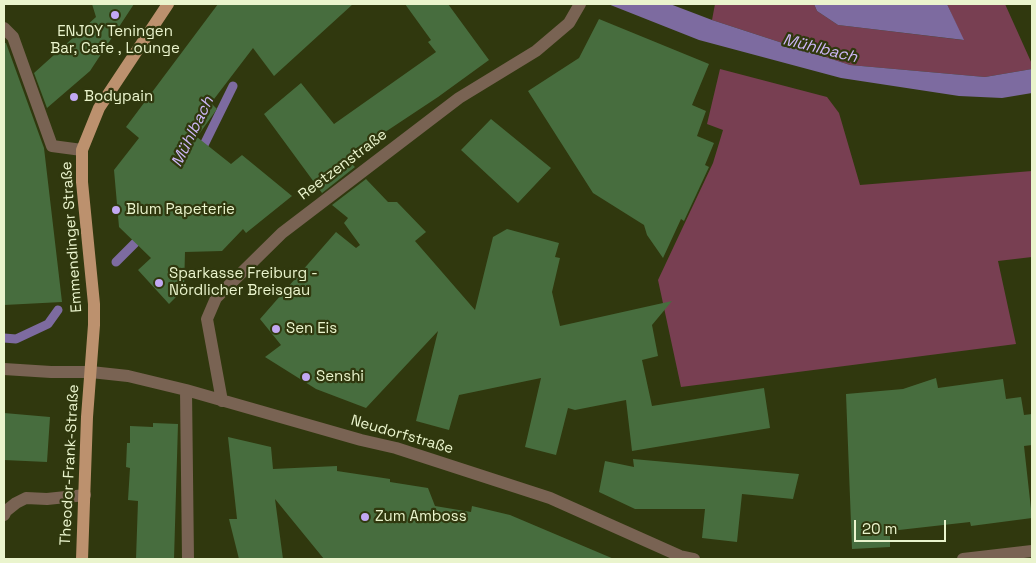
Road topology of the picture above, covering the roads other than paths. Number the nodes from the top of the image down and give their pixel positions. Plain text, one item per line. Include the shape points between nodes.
1 (168, 4) edge
2 (580, 4) edge
3 (4, 28) edge
4 (82, 150) junction
5 (4, 369) edge
6 (91, 372) junction
7 (186, 390) junction
8 (222, 401) junction
9 (85, 495) junction
10 (4, 515) edge
11 (1032, 551) edge
12 (82, 559) edge
13 (188, 559) edge
14 (694, 559) edge
15 (963, 559) edge

1 - 4 main road, Emmendinger Straße via 99,108
2 - 8 street, Reetzenstraße via 569,23 536,51 459,98 282,233 216,298 207,319
3 - 4 street via 13,37 52,146
4 - 6 main road, Emmendinger Straße via 85,224 94,304
5 - 6 street, Neudorfstraße
6 - 7 street, Neudorfstraße via 128,376
6 - 9 main road, Theodor-Frank-Straße
7 - 8 street, Neudorfstraße
7 - 13 street
8 - 14 street, Neudorfstraße via 414,454 550,498 680,556
9 - 10 street via 26,498
9 - 12 main road, Theodor-Frank-Straße
11 - 15 street

